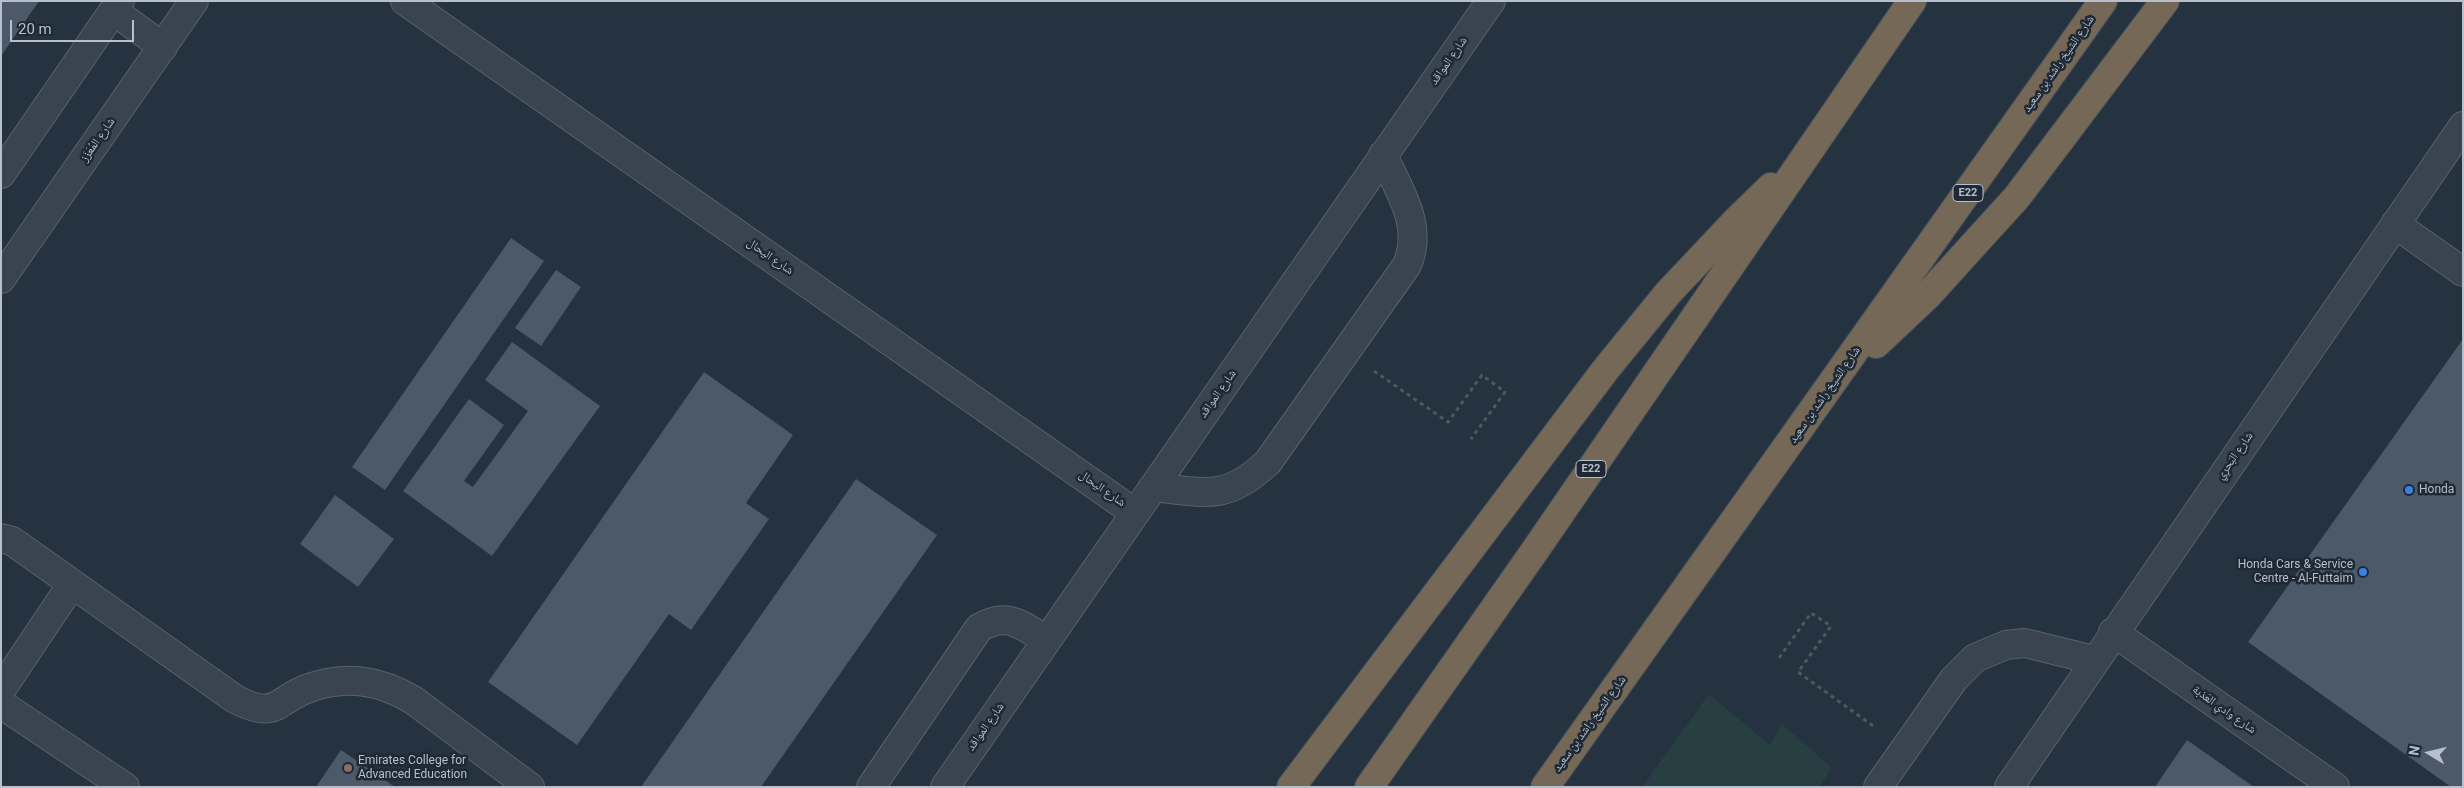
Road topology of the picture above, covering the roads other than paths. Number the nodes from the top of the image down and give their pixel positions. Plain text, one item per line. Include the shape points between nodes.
1 (194, 1) edge
2 (405, 1) edge
3 (1490, 1) edge
4 (1912, 1) edge
5 (2103, 1) edge
6 (2165, 1) edge
7 (118, 7) edge
8 (163, 47) junction
9 (2463, 126) edge
10 (1810, 150) junction
11 (1383, 155) junction
12 (1, 174) edge
13 (2395, 224) junction
14 (2463, 272) edge
15 (1, 279) edge
16 (1833, 385) junction
17 (1153, 487) junction
18 (1135, 512) junction
19 (1, 538) edge
20 (72, 584) junction
21 (2113, 632) junction
22 (1046, 640) junction
23 (2094, 660) junction
24 (1, 690) edge
25 (1, 704) edge
26 (125, 787) edge
27 (530, 787) edge
28 (871, 787) edge
29 (944, 787) edge
30 (1291, 787) edge
31 (1369, 787) edge
32 (1545, 787) edge
33 (1878, 787) edge
34 (2008, 787) edge
35 (2334, 787) edge

1 - 8 street, شارع المُعَزَز
2 - 18 street, شارع اليحال
3 - 11 street, شارع المواقد
4 - 10 highway, E22
5 - 16 highway, شارع الشيخ راشد بن سعيد / E22
6 - 16 highway via 2017,197 1928,295
7 - 8 street
7 - 12 street
8 - 15 street, شارع المُعَزَز
9 - 13 street, شارع البَحرِي
10 - 30 highway via 1736,221 1643,323
10 - 31 highway, E22
11 - 17 street, شارع المواقد
11 - 17 street via 1415,232 1414,249 1407,265 1268,462 1250,480 1226,491
13 - 14 street
13 - 21 street, شارع البَحرِي
16 - 32 highway, شارع الشيخ راشد بن سعيد / E22
17 - 18 street, شارع المواقد
18 - 22 street, شارع المواقد
19 - 20 street via 12,542
20 - 24 street
20 - 27 street via 248,706 280,706 306,689 328,682 351,679 374,682 412,700
21 - 23 street, شارع البَحرِي
21 - 35 street, شارع وادي العَذبة
22 - 28 street via 1007,619 992,620 979,628
22 - 29 street, شارع المواقد
23 - 33 street via 2025,643 1988,651 1964,667
23 - 34 street, شارع البَحرِي
25 - 26 street

